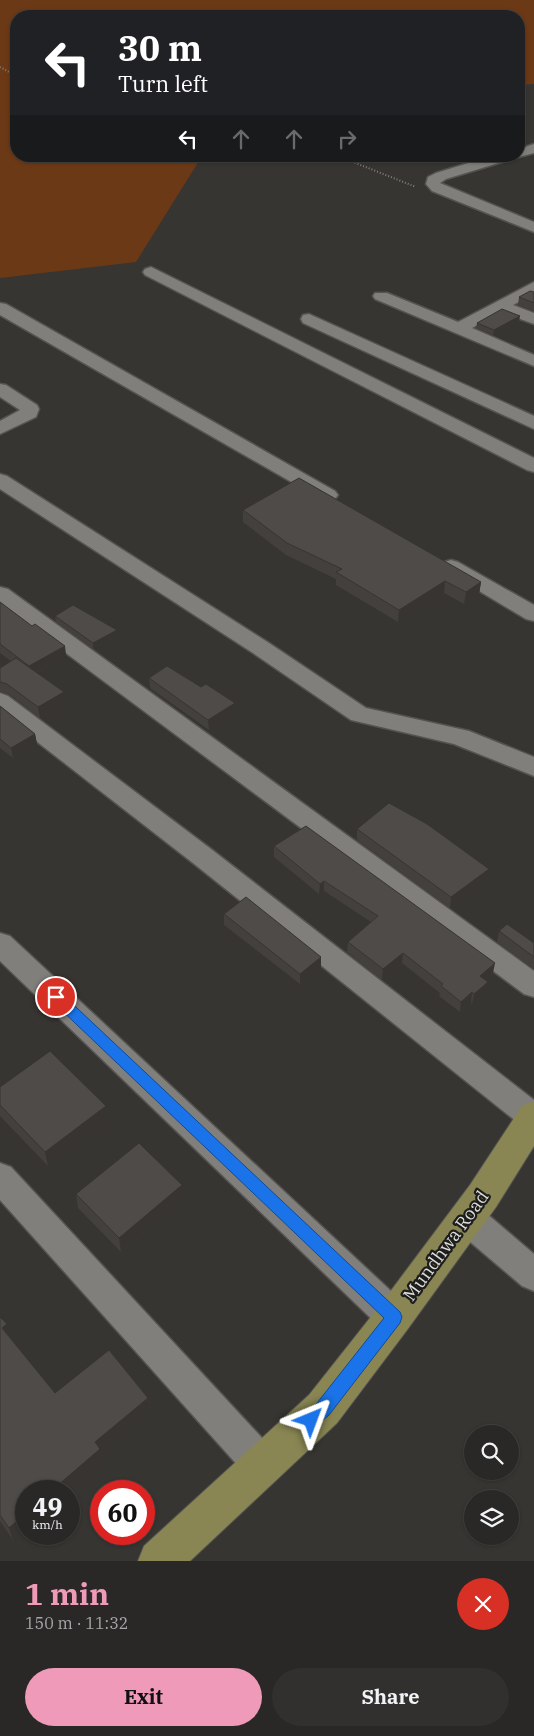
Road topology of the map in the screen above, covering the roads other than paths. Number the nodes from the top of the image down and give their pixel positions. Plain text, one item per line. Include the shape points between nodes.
1 (487, 162) edge
2 (534, 228) edge
3 (151, 272) dead end
4 (534, 287) edge
5 (381, 296) dead end
6 (500, 306) junction
7 (0, 308) edge
8 (309, 319) dead end
9 (534, 319) edge
10 (458, 328) junction
11 (534, 361) edge
12 (0, 389) edge
13 (534, 423) edge
14 (0, 428) edge
15 (534, 466) edge
16 (0, 480) edge
17 (344, 505) edge
18 (439, 560) edge
19 (0, 594) edge
20 (534, 614) edge
21 (0, 701) edge
22 (534, 767) edge
23 (0, 944) edge
24 (534, 986) edge
25 (534, 1117) edge
26 (0, 1177) edge
27 (467, 1218) junction
28 (534, 1275) edge
29 (394, 1317) junction
30 (262, 1465) junction
31 (164, 1559) edge

1 - 2 street via 441,176 433,180 433,184
3 - 15 street
4 - 6 street
5 - 10 street
6 - 9 street
6 - 10 street
7 - 17 street
8 - 13 street
10 - 11 street
12 - 14 street via 30,409 23,417
16 - 22 street via 360,714 460,737
18 - 20 street
19 - 24 street
21 - 25 street
23 - 29 street
25 - 27 main road, Mundhwa Road
26 - 30 street
27 - 28 street
27 - 29 main road, Mundhwa Road
29 - 30 main road, Mundhwa Road via 323,1409
30 - 31 main road, Mundhwa Road

